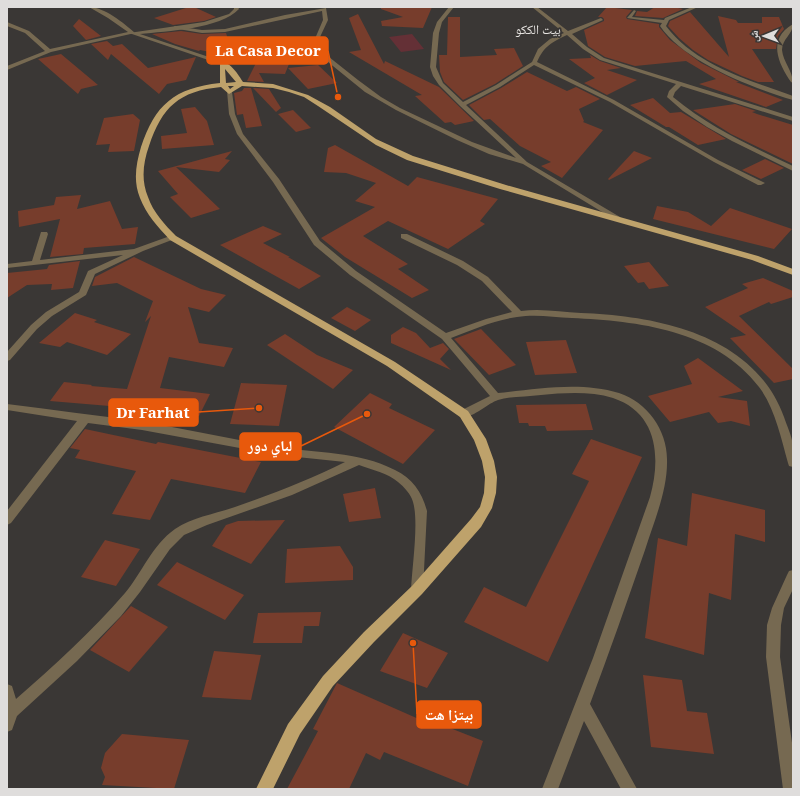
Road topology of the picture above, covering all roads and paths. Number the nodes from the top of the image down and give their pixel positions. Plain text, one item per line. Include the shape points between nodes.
1 (91, 7) edge
2 (236, 7) edge
3 (452, 7) edge
4 (534, 7) edge
5 (696, 7) edge
6 (634, 11) dead end
7 (601, 19) dead end
8 (664, 22) junction
9 (7, 24) edge
10 (793, 26) edge
11 (175, 28) junction
12 (132, 33) junction
13 (569, 34) junction
14 (49, 51) junction
15 (222, 63) junction
16 (534, 63) junction
17 (7, 68) edge
18 (793, 81) edge
19 (241, 84) junction
20 (679, 84) junction
21 (226, 88) junction
22 (793, 98) edge
23 (462, 105) junction
24 (793, 119) edge
25 (525, 163) junction
26 (793, 169) edge
27 (761, 183) dead end
28 (617, 219) junction
29 (44, 234) dead end
30 (404, 236) dead end
31 (173, 238) junction
32 (140, 250) junction
33 (35, 263) junction
34 (7, 266) edge
35 (793, 272) edge
36 (519, 314) junction
37 (445, 337) junction
38 (7, 358) edge
39 (496, 397) junction
40 (7, 407) edge
41 (464, 414) junction
42 (85, 419) junction
43 (359, 460) junction
44 (793, 463) edge
45 (7, 520) edge
46 (793, 575) edge
47 (417, 590) junction
48 (7, 690) edge
49 (583, 705) junction
50 (9, 719) edge
51 (264, 789) edge
52 (550, 789) edge
53 (630, 789) edge
54 (790, 789) edge

1 - 12 street
2 - 11 street via 231,16
3 - 23 street via 440,22 436,33 434,67 436,76
4 - 13 street
5 - 8 street via 672,16
6 - 8 street via 629,18 657,19
7 - 13 street
8 - 22 street via 665,29 696,56
9 - 14 street via 27,32
10 - 18 street via 783,37 779,48 783,65
11 - 12 street
11 - 25 street via 222,32 324,9 327,16 318,36 318,46 326,57 347,75 400,110 480,148
12 - 14 street
12 - 15 street
13 - 16 street via 546,44
13 - 20 street via 602,59
14 - 17 street
15 - 19 highway via 232,71
15 - 21 highway
16 - 23 street
16 - 27 street via 612,101 716,161
19 - 21 highway
19 - 28 highway via 299,92 398,154
20 - 24 street
20 - 26 street via 670,97 685,110 734,140
21 - 31 highway via 186,92 166,106 153,125 140,160 138,176 144,200 162,227
21 - 37 street via 240,134 276,181 317,243 353,272
23 - 25 street
25 - 28 street
28 - 35 highway via 755,258
29 - 33 street
30 - 36 street via 480,275
31 - 32 street
31 - 41 highway via 391,364
32 - 33 street
32 - 38 street via 91,273 83,293 49,314
33 - 34 street
36 - 37 street via 486,321
36 - 44 street via 583,315 655,322 690,333 711,344 742,363 764,387 774,406
37 - 39 street
39 - 41 street
39 - 49 street via 574,390 614,395 629,401 642,412 658,438 662,474 658,490 633,569
40 - 42 street
41 - 47 highway via 480,439 488,461 491,477 486,508 476,523
42 - 43 street via 142,426 278,451
42 - 45 street
43 - 47 street via 402,479 418,499 421,526
43 - 50 street via 288,493 181,531 169,542 132,594 108,621
46 - 54 street via 778,608 774,625 773,657
47 - 51 highway via 328,682 294,729
48 - 50 street
49 - 52 street
49 - 53 street

